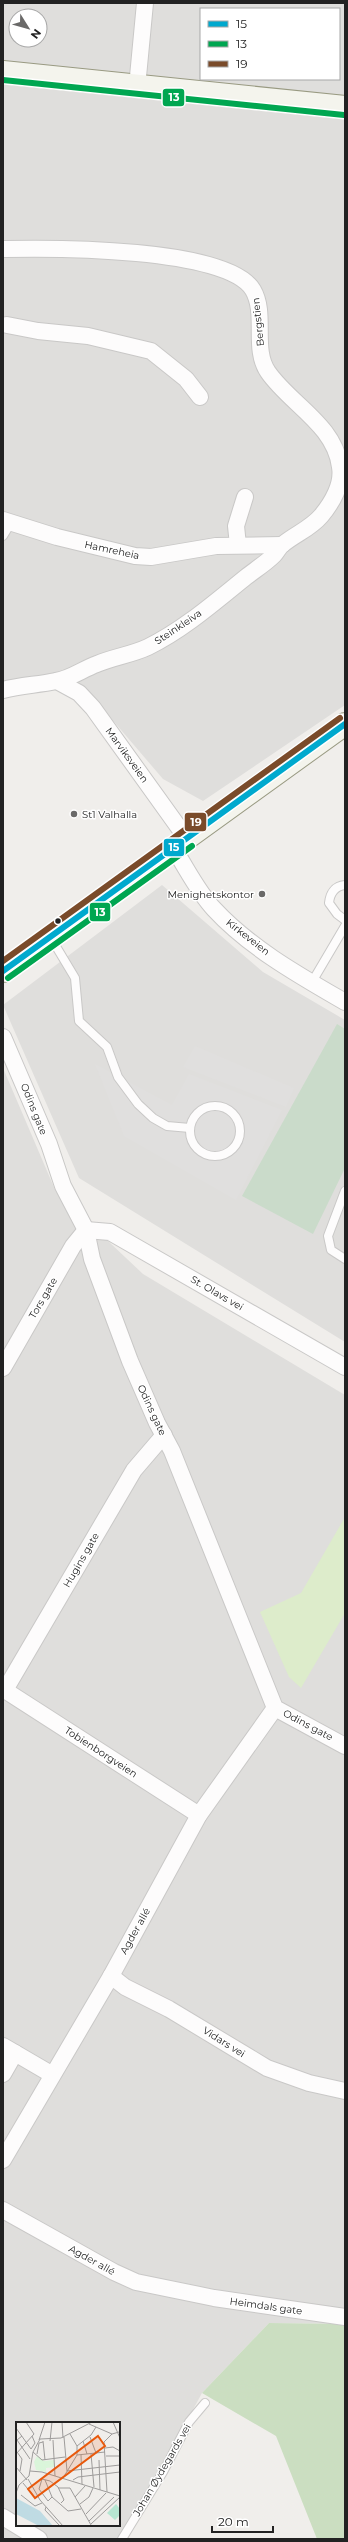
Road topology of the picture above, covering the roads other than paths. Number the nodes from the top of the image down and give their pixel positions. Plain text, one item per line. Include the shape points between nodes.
1 (145, 3) edge
2 (3, 72) edge
3 (137, 86) junction
4 (345, 106) edge
5 (3, 249) edge
6 (5, 323) edge
7 (200, 397) dead end
8 (245, 497) dead end
9 (325, 511) joint
10 (6, 527) edge
11 (238, 545) junction
12 (282, 545) junction
13 (57, 681) junction
14 (3, 690) edge
15 (345, 724) edge
16 (180, 844) junction
17 (345, 885) edge
18 (345, 920) edge
19 (345, 926) edge
20 (50, 937) junction
21 (3, 971) edge
22 (312, 982) junction
23 (345, 1002) edge
24 (3, 1037) edge
25 (190, 1128) junction
26 (345, 1190) edge
27 (86, 1230) junction
28 (345, 1259) edge
29 (345, 1367) edge
30 (3, 1368) edge
31 (164, 1435) junction
32 (4, 1689) edge
33 (275, 1708) junction
34 (345, 1746) edge
35 (199, 1815) junction
36 (111, 1976) junction
37 (9, 2049) edge
38 (3, 2074) edge
39 (52, 2074) junction
40 (345, 2091) edge
41 (3, 2160) edge
42 (3, 2210) edge
43 (188, 2292) joint
44 (345, 2317) edge
45 (205, 2403) dead end
46 (3, 2517) edge
47 (16, 2525) edge
48 (18, 2526) edge
49 (39, 2539) edge
50 (122, 2539) edge

1 - 3 street
2 - 3 main road
3 - 4 main road
5 - 9 street, Bergstien via 64,248 153,254 224,270 248,281 255,292 260,349 267,370 280,387 314,420 335,448 340,468 339,485
6 - 7 street via 38,331 88,336 151,351 186,379
8 - 11 street via 236,526
9 - 12 street, Steinkleiva
10 - 11 street, Hamreheia via 135,556 151,557
11 - 12 street, Hamreheia
12 - 13 street, Steinkleiva via 274,555 172,632 147,647 96,664
13 - 14 street, Steinkleiva via 24,684
13 - 16 street, Marviksveien via 79,693 93,708
15 - 16 main road
16 - 20 main road
16 - 22 street, Kirkeveien via 213,908 239,933
17 - 18 lane via 336,887 329,903
19 - 22 lane
20 - 21 main road
20 - 25 lane via 75,978 79,1021 107,1047 118,1078 127,1092 153,1118 167,1126
22 - 23 street, Kirkeveien
24 - 27 street, Odins gate via 49,1144 63,1186
25 - 25 lane via 194,1145 212,1156 225,1154 232,1149 240,1134 236,1118 222,1107 214,1106 202,1110
26 - 28 lane via 328,1236 331,1250
27 - 29 street, St. Olavs vei via 110,1232
27 - 30 street, Tors gate via 73,1246
27 - 31 street, Odins gate via 92,1259 130,1361
31 - 32 street, Hugins gate via 123,1488 39,1636
31 - 33 street, Odins gate via 213,1549 252,1655
32 - 35 street, Tobienborgveien
33 - 34 street, Odins gate
33 - 35 street, Agder allé
35 - 36 street, Agder allé
36 - 39 street, Agder allé
36 - 40 street, Vidars vei via 125,1987 170,2009 267,2068 302,2081
37 - 38 street
37 - 39 street
39 - 41 street, Agder allé
42 - 43 street, Agder allé via 136,2282
43 - 44 street, Heimdals gate via 267,2307
45 - 50 lane, Johan Øydegards vei via 189,2422 163,2472
46 - 47 street
48 - 49 street

